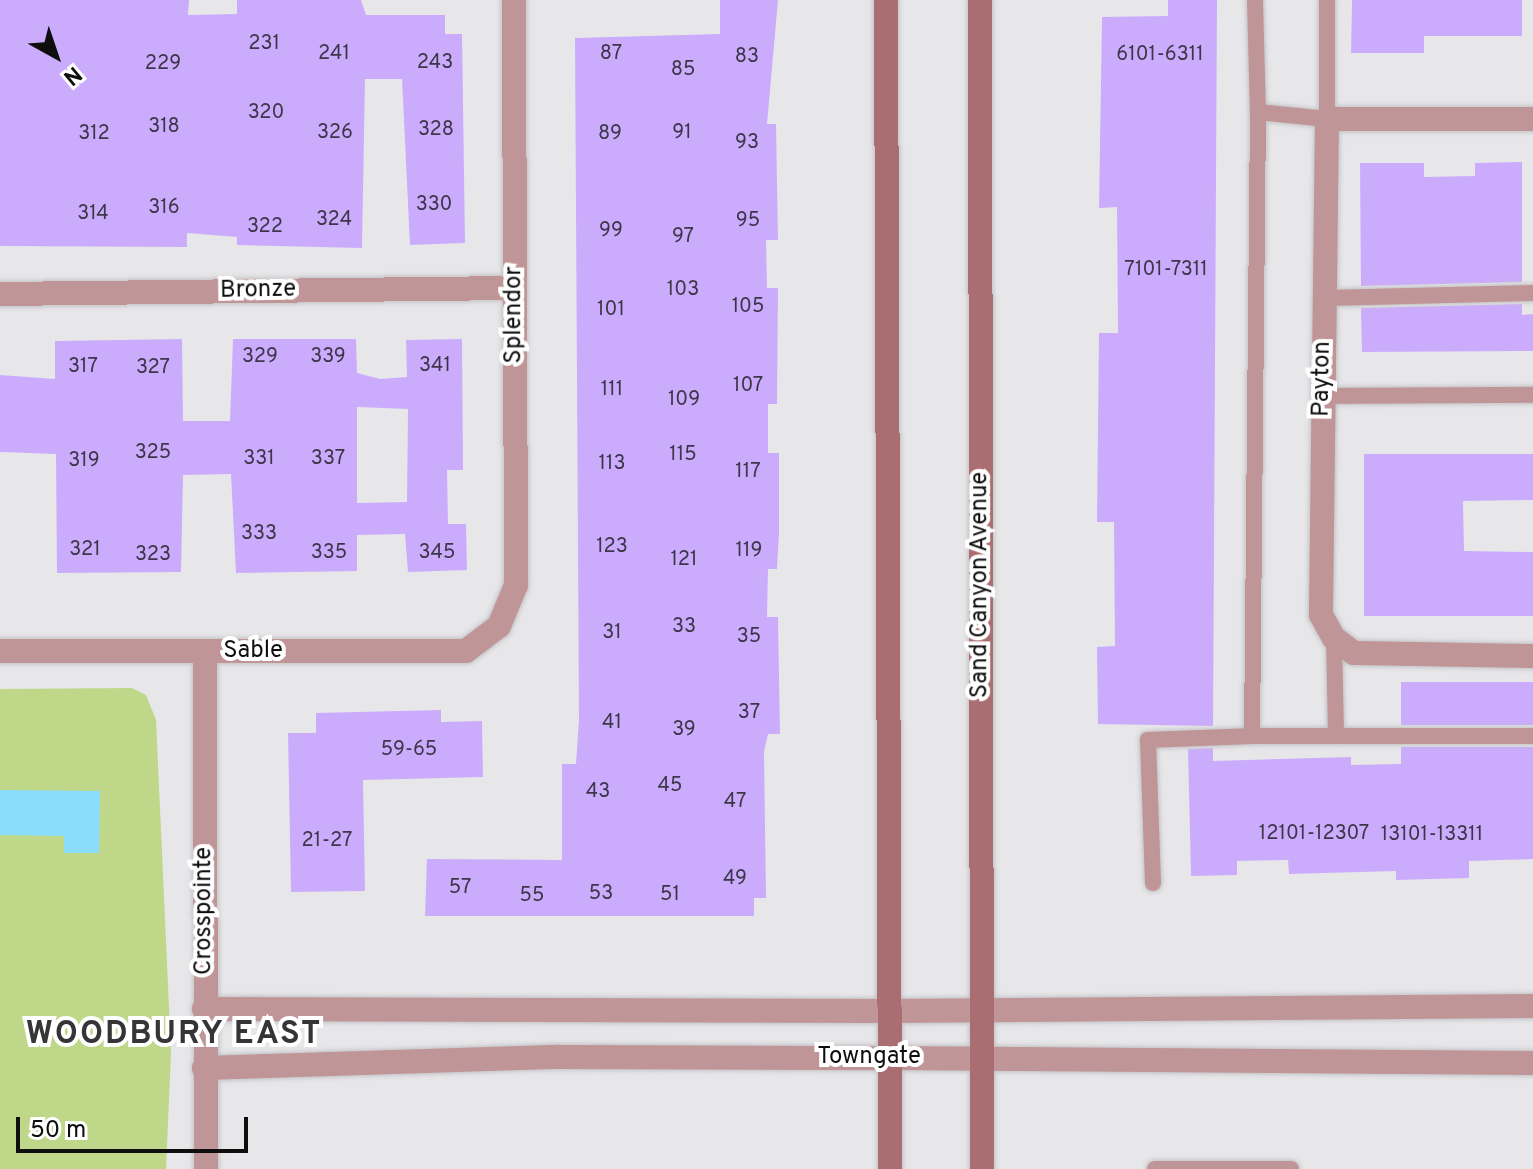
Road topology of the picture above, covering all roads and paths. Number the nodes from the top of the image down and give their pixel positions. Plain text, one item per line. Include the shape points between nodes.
1 (514, 0) edge
2 (886, 0) edge
3 (980, 0) edge
4 (1255, 0) edge
5 (1327, 0) edge
6 (1258, 112) junction
7 (1327, 119) junction
8 (1533, 119) edge
9 (515, 288) junction
10 (1533, 293) edge
11 (0, 294) edge
12 (1324, 298) junction
13 (1533, 395) edge
14 (1323, 396) junction
15 (499, 626) joint
16 (1334, 638) junction
17 (0, 651) edge
18 (205, 653) junction
19 (1533, 656) edge
20 (1252, 736) junction
21 (1336, 736) junction
22 (1533, 736) edge
23 (1153, 883) dead end
24 (1533, 1006) edge
25 (204, 1009) junction
26 (981, 1010) junction
27 (889, 1011) junction
28 (889, 1058) junction
29 (981, 1059) junction
30 (1533, 1063) edge
31 (204, 1068) junction
32 (206, 1169) edge
33 (890, 1169) edge
34 (982, 1169) edge
35 (1155, 1169) edge
36 (1291, 1169) edge

1 - 9 street, Splendor
2 - 27 main road
3 - 26 main road, Sand Canyon Avenue
4 - 6 lane
5 - 7 lane
6 - 7 lane
6 - 20 lane
7 - 8 street
7 - 12 street, Payton
9 - 11 street, Bronze
9 - 15 street, Splendor via 516,585
10 - 12 lane
12 - 14 street, Payton
13 - 14 lane
14 - 16 street, Payton via 1321,615
15 - 18 street, Sable via 466,651
16 - 19 street via 1354,653
16 - 21 lane
17 - 18 street, Sable
18 - 25 street, Crosspointe
20 - 21 lane
20 - 23 lane via 1148,740
21 - 22 lane
24 - 26 street, Towngate
25 - 27 street, Towngate
25 - 31 street, Crosspointe
26 - 27 street, Towngate
26 - 29 main road, Sand Canyon Avenue
27 - 28 main road
28 - 29 street, Towngate
28 - 31 street, Towngate via 560,1057
28 - 33 main road
29 - 30 street, Towngate
29 - 34 main road, Sand Canyon Avenue
31 - 32 street, Crosspointe
35 - 36 lane

